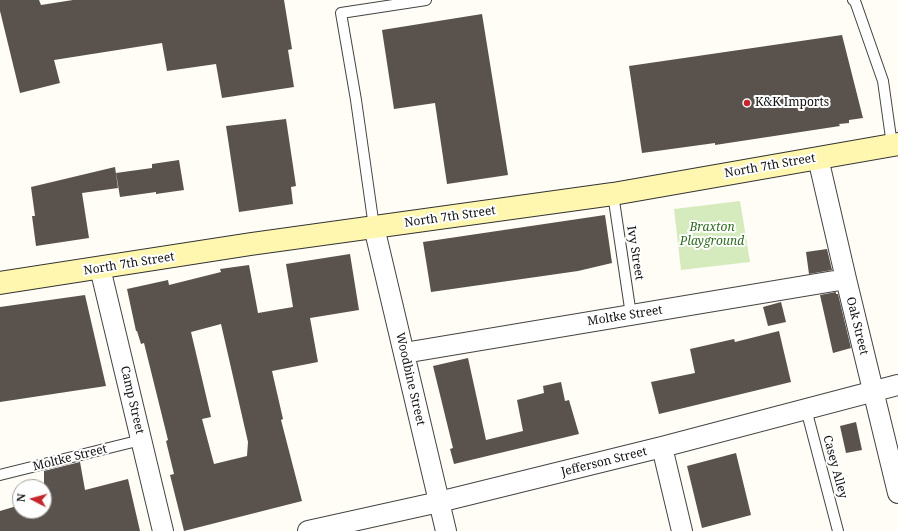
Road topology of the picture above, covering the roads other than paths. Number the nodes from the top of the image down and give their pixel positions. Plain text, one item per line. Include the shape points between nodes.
1 (426, 0) edge
2 (853, 0) edge
3 (895, 144) edge
4 (818, 158) junction
5 (613, 194) junction
6 (374, 227) junction
7 (100, 268) junction
8 (846, 279) junction
9 (0, 283) edge
10 (631, 315) junction
11 (404, 353) junction
12 (898, 385) edge
13 (873, 391) junction
14 (806, 410) junction
15 (141, 440) junction
16 (662, 447) junction
17 (0, 475) edge
18 (898, 493) edge
19 (439, 502) junction
20 (314, 530) edge
21 (163, 531) edge
22 (446, 531) edge
23 (682, 531) edge
24 (838, 531) edge

1 - 6 lane via 341,13
2 - 3 lane via 883,82
3 - 4 main road, North 7th Street
4 - 5 main road, North 7th Street
4 - 8 street, Oak Street
5 - 6 main road, North 7th Street
5 - 10 lane, Ivy Street
6 - 7 main road, North 7th Street
6 - 11 street, Woodbine Street
7 - 9 main road, North 7th Street
7 - 15 street, Camp Street
8 - 10 street, Moltke Street
8 - 13 street, Oak Street
10 - 11 street, Moltke Street
11 - 19 street, Woodbine Street
12 - 13 street, Jefferson Street
13 - 14 street, Jefferson Street
13 - 18 street, Oak Street
14 - 16 street, Jefferson Street
14 - 24 lane, Casey Alley
15 - 17 lane, Moltke Street
15 - 21 street, Camp Street
16 - 19 street, Jefferson Street
16 - 23 street
19 - 20 street, Jefferson Street
19 - 22 street, Woodbine Street

